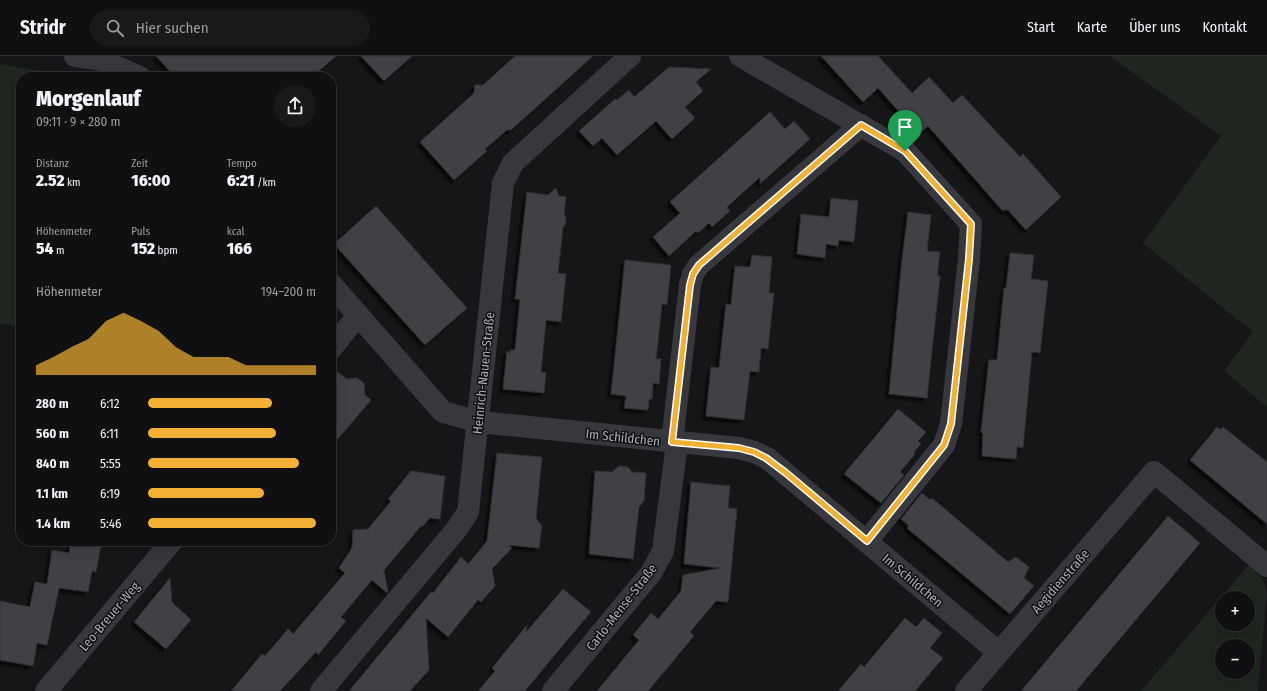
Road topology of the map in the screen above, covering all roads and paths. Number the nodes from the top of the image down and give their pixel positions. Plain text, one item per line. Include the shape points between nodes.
1 (75, 56) edge
2 (630, 56) edge
3 (740, 56) edge
4 (131, 72) edge
5 (861, 125) junction
6 (336, 290) edge
7 (358, 315) junction
8 (336, 343) edge
9 (479, 422) junction
10 (674, 443) junction
11 (867, 541) junction
12 (168, 546) edge
13 (1267, 566) edge
14 (998, 652) junction
15 (46, 691) edge
16 (321, 691) edge
17 (553, 691) edge
18 (966, 691) edge

1 - 4 street via 101,60
2 - 9 street, Heinrich-Nauen-Straße via 513,163 507,172 503,183
3 - 5 street
5 - 10 street, Carlo-Mense-Straße via 699,265 693,274
5 - 11 street via 905,151 971,224 951,424 944,445
6 - 7 street, Im Schildchen
7 - 8 street
7 - 9 street, Im Schildchen via 443,412
9 - 10 street, Im Schildchen
9 - 16 street, Heinrich-Nauen-Straße via 468,512 456,530
10 - 11 street, Im Schildchen via 739,448 766,458
10 - 17 street, Carlo-Mense-Straße via 663,551 651,573
11 - 14 street, Im Schildchen
12 - 15 street, Leo-Breuer-Weg
13 - 14 street, Aegidienstraße via 1154,472
14 - 18 street, Aegidienstraße

